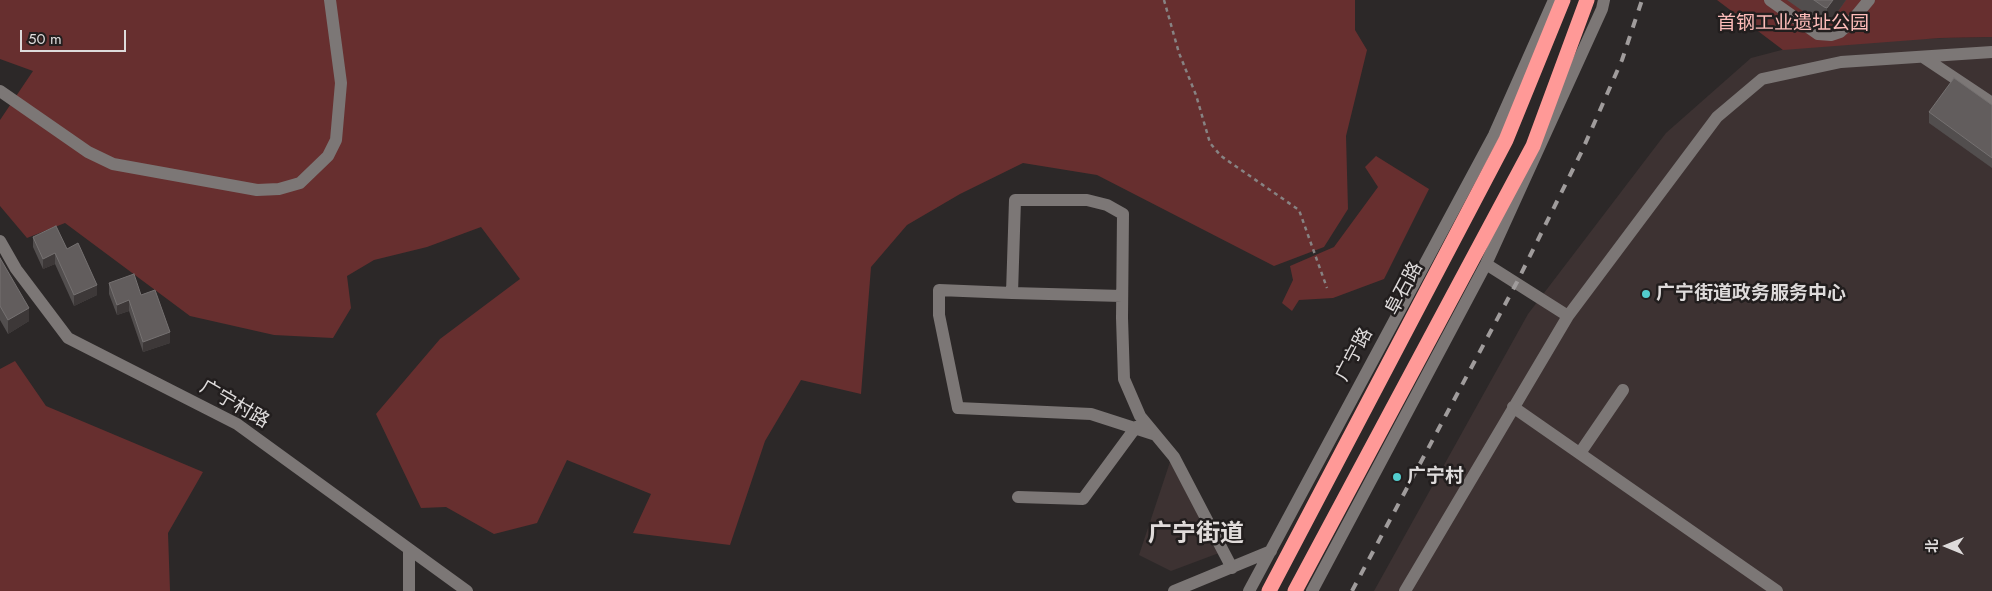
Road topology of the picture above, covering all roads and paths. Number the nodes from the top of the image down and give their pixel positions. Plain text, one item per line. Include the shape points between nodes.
1 (330, 0) edge
2 (1164, 0) edge
3 (1554, 0) edge
4 (1563, 0) edge
5 (1587, 0) edge
6 (1604, 0) edge
7 (1770, 0) edge
8 (1869, 0) edge
9 (1992, 52) edge
10 (1923, 57) junction
11 (0, 91) edge
12 (1992, 103) edge
13 (0, 241) edge
14 (1486, 264) junction
15 (1327, 288) dead end
16 (1012, 293) junction
17 (1122, 296) junction
18 (1568, 316) junction
19 (1623, 390) dead end
20 (1513, 408) junction
21 (1136, 428) junction
22 (1153, 434) junction
23 (1580, 453) junction
24 (1018, 497) dead end
25 (409, 549) junction
26 (1272, 551) junction
27 (1232, 568) junction
28 (409, 591) edge
29 (468, 591) edge
30 (1174, 591) edge
31 (1250, 591) edge
32 (1269, 591) edge
33 (1295, 591) edge
34 (1312, 591) edge
35 (1405, 591) edge
36 (1777, 591) edge

1 - 11 street via 341,83 336,140 328,156 300,183 279,189 257,190 113,164 88,152
2 - 15 path via 1210,143 1221,156 1299,210
3 - 26 street, 广宁路 via 1494,135
4 - 32 highway, 阜石路 via 1506,140
5 - 33 highway via 1533,146
6 - 14 street
7 - 8 street via 1818,34 1831,35 1850,23
9 - 10 street
10 - 12 street
10 - 18 street via 1841,62 1762,78 1717,117
13 - 25 street, 广宁村路 via 16,269 68,338 237,424
14 - 18 street
14 - 34 street
16 - 17 street
16 - 17 street via 1015,200 1087,200 1107,205 1123,214
16 - 21 street via 939,290 939,315 958,408 1091,414
17 - 22 street via 1124,378 1140,416
18 - 20 street
19 - 23 street
20 - 23 street
20 - 35 street
21 - 22 street
21 - 24 street via 1083,499
22 - 27 street via 1174,457
23 - 36 street
25 - 28 street
25 - 29 street, 广宁村路
26 - 27 street
26 - 31 street, 广宁路
27 - 30 street

